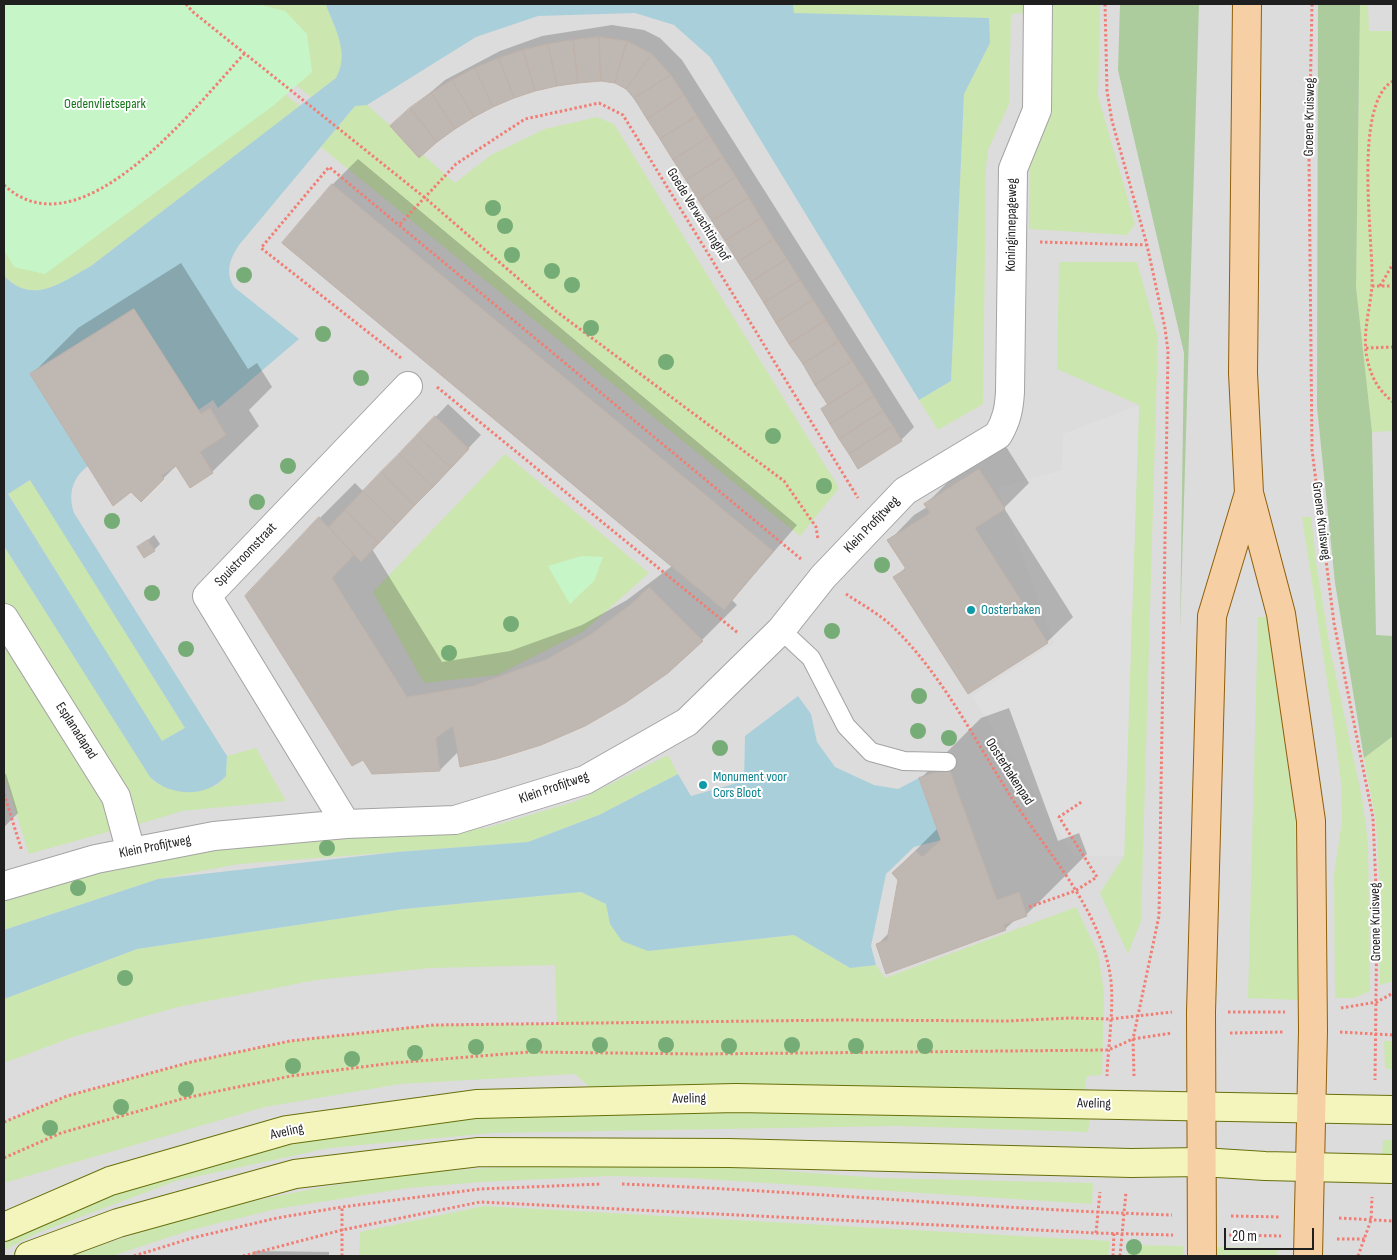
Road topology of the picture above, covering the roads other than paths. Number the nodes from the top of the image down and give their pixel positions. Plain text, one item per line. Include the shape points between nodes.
1 (1038, 4) edge
2 (1247, 4) edge
3 (413, 379) road end
4 (1010, 392) joint
5 (1248, 493) junction
6 (4, 618) edge
7 (780, 630) junction
8 (947, 762) dead end
9 (346, 824) junction
10 (131, 852) junction
11 (4, 886) edge
12 (1202, 1105) junction
13 (1312, 1108) junction
14 (1393, 1110) edge
15 (1202, 1162) junction
16 (1310, 1167) junction
17 (1393, 1169) edge
18 (4, 1227) edge
19 (1202, 1235) edge
20 (1309, 1237) edge
21 (29, 1256) edge

1 - 4 street, Koninginnepageweg via 1037,110 1014,168
2 - 5 main road via 1243,364
3 - 9 street, Spuistroomstraat via 207,596
4 - 7 street, Klein Profijtweg via 1008,412 998,435 905,491 822,577
5 - 12 main road via 1212,616
5 - 13 main road via 1281,614 1310,821
6 - 10 street, Esplanadapad via 116,797
7 - 8 lane via 811,658 846,726 871,752 904,762
7 - 9 street, Klein Profijtweg via 687,722 585,780 455,820
9 - 10 street, Klein Profijtweg via 214,836
10 - 11 street, Klein Profijtweg
12 - 13 main road, Aveling
12 - 15 main road
12 - 18 main road, Aveling via 736,1098 476,1104 287,1130 110,1181
13 - 14 main road, Aveling
13 - 16 main road
15 - 16 main road
15 - 19 main road
15 - 21 main road via 479,1152 295,1174 118,1223
16 - 17 main road
16 - 20 main road

